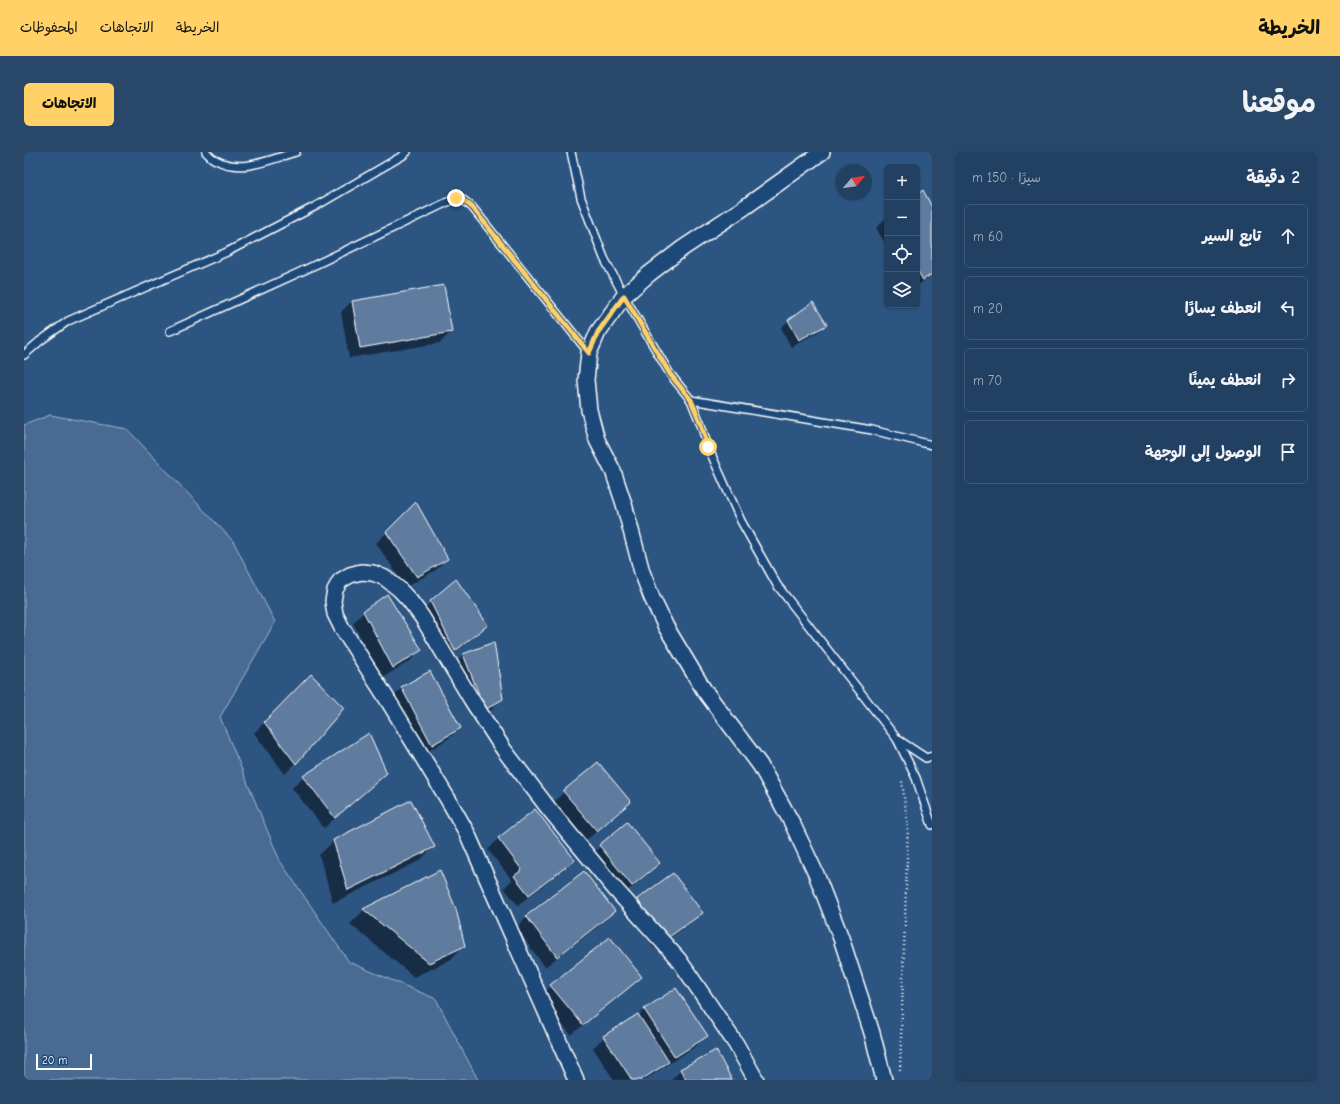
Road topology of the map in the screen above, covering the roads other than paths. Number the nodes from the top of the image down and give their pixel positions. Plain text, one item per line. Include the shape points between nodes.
1 (206, 152) edge
2 (296, 152) edge
3 (407, 152) edge
4 (571, 152) edge
5 (822, 152) edge
6 (624, 296) junction
7 (170, 331) dead end
8 (589, 353) junction
9 (24, 355) edge
10 (691, 400) junction
11 (932, 445) edge
12 (897, 739) junction
13 (932, 756) edge
14 (932, 825) edge
15 (576, 1080) edge
16 (756, 1080) edge
17 (884, 1080) edge

1 - 2 lane via 215,160 235,166 249,166
3 - 9 lane via 316,206 227,252 68,321
4 - 6 lane via 581,198 604,258
5 - 6 street via 683,248
6 - 8 street via 598,332
6 - 10 lane via 670,374
7 - 8 lane via 456,198 462,199 472,207
8 - 17 street via 586,380 589,410 597,440 620,491 642,572 652,598 666,627 704,690 760,765 795,829 841,938 872,1033
10 - 11 lane via 872,430
10 - 12 lane via 708,447 741,521 777,585
12 - 13 lane via 926,758
12 - 14 lane via 916,778
15 - 16 street via 467,833 335,614 332,601 335,590 340,581 350,575 361,572 373,573 385,578 410,601 504,750 615,889 679,960 736,1044

